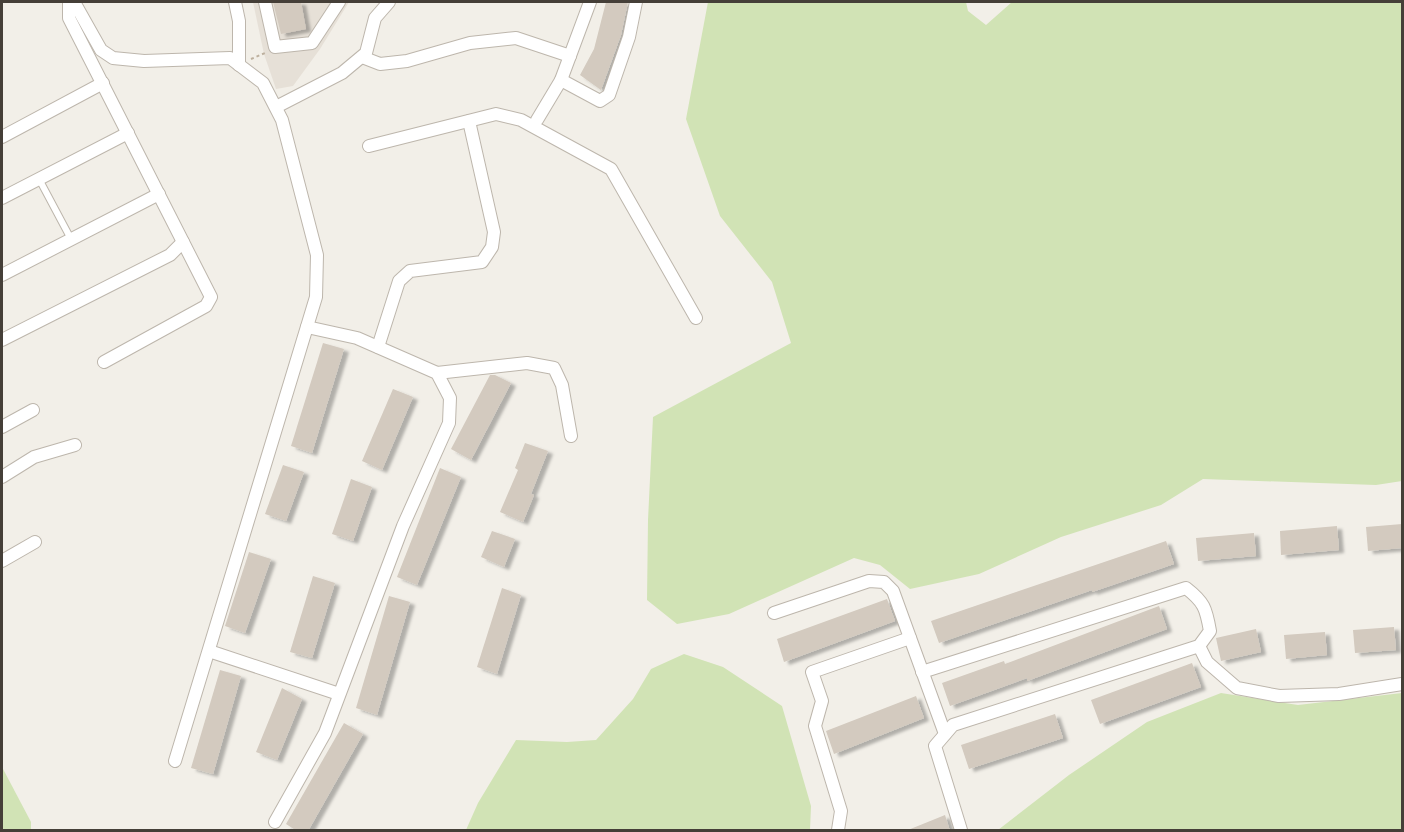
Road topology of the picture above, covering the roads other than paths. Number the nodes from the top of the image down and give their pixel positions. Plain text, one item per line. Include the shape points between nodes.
1 (69, 2) edge
2 (74, 2) edge
3 (235, 2) edge
4 (265, 2) edge
5 (339, 2) edge
6 (389, 2) edge
7 (590, 2) edge
8 (636, 2) edge
9 (570, 56) junction
10 (362, 57) junction
11 (239, 65) junction
12 (561, 80) junction
13 (103, 83) junction
14 (276, 107) junction
15 (537, 120) dead end
16 (469, 121) junction
17 (128, 133) junction
18 (2, 137) edge
19 (369, 146) dead end
20 (39, 179) junction
21 (159, 194) junction
22 (2, 198) edge
23 (71, 239) junction
24 (183, 242) junction
25 (2, 275) edge
26 (696, 318) dead end
27 (307, 327) junction
28 (2, 340) edge
29 (378, 347) junction
30 (104, 362) dead end
31 (437, 373) junction
32 (33, 410) dead end
33 (2, 428) edge
34 (571, 436) dead end
35 (75, 445) dead end
36 (2, 477) edge
37 (35, 542) dead end
38 (2, 561) edge
39 (774, 613) dead end
40 (909, 638) junction
41 (1199, 646) junction
42 (208, 651) junction
43 (922, 672) junction
44 (1402, 684) edge
45 (339, 694) junction
46 (945, 734) junction
47 (175, 761) dead end
48 (274, 822) dead end
49 (838, 831) edge
50 (962, 831) edge

1 - 13 street via 69,18
2 - 11 street via 101,50 113,58 230,58
3 - 11 street
4 - 5 street via 275,47 312,43
6 - 10 street via 375,18
7 - 9 street
8 - 12 street via 629,37 609,94 600,101
9 - 10 street via 516,39 470,43 407,61 380,64
9 - 12 street
10 - 14 street via 342,73
11 - 14 street via 263,83
12 - 15 street
13 - 17 street
13 - 18 street
14 - 27 street via 317,255 316,297
16 - 19 street
16 - 26 street via 496,114 521,120 611,169
16 - 29 street via 495,232 492,247 482,262 410,271 399,281
17 - 20 street
17 - 21 street
20 - 22 street
20 - 23 lane
21 - 23 street
21 - 24 street
23 - 25 street
24 - 28 street via 170,255
24 - 30 street via 211,297 206,306
27 - 29 street
27 - 42 street
29 - 31 street
31 - 34 street via 527,363 554,368 562,385
31 - 45 street via 450,398 449,423 403,526
32 - 33 street
35 - 36 street via 34,457
37 - 38 street
39 - 40 street via 869,581 884,582 893,591
40 - 43 street
40 - 49 street via 812,672 822,701 815,726 841,811
41 - 43 street via 1210,631 1207,613 1201,599 1186,588
41 - 44 street via 1207,662 1237,688 1279,696 1339,694
41 - 46 street via 953,725
42 - 45 street
42 - 47 street
43 - 46 street
45 - 48 street via 325,733
46 - 50 street via 935,746

